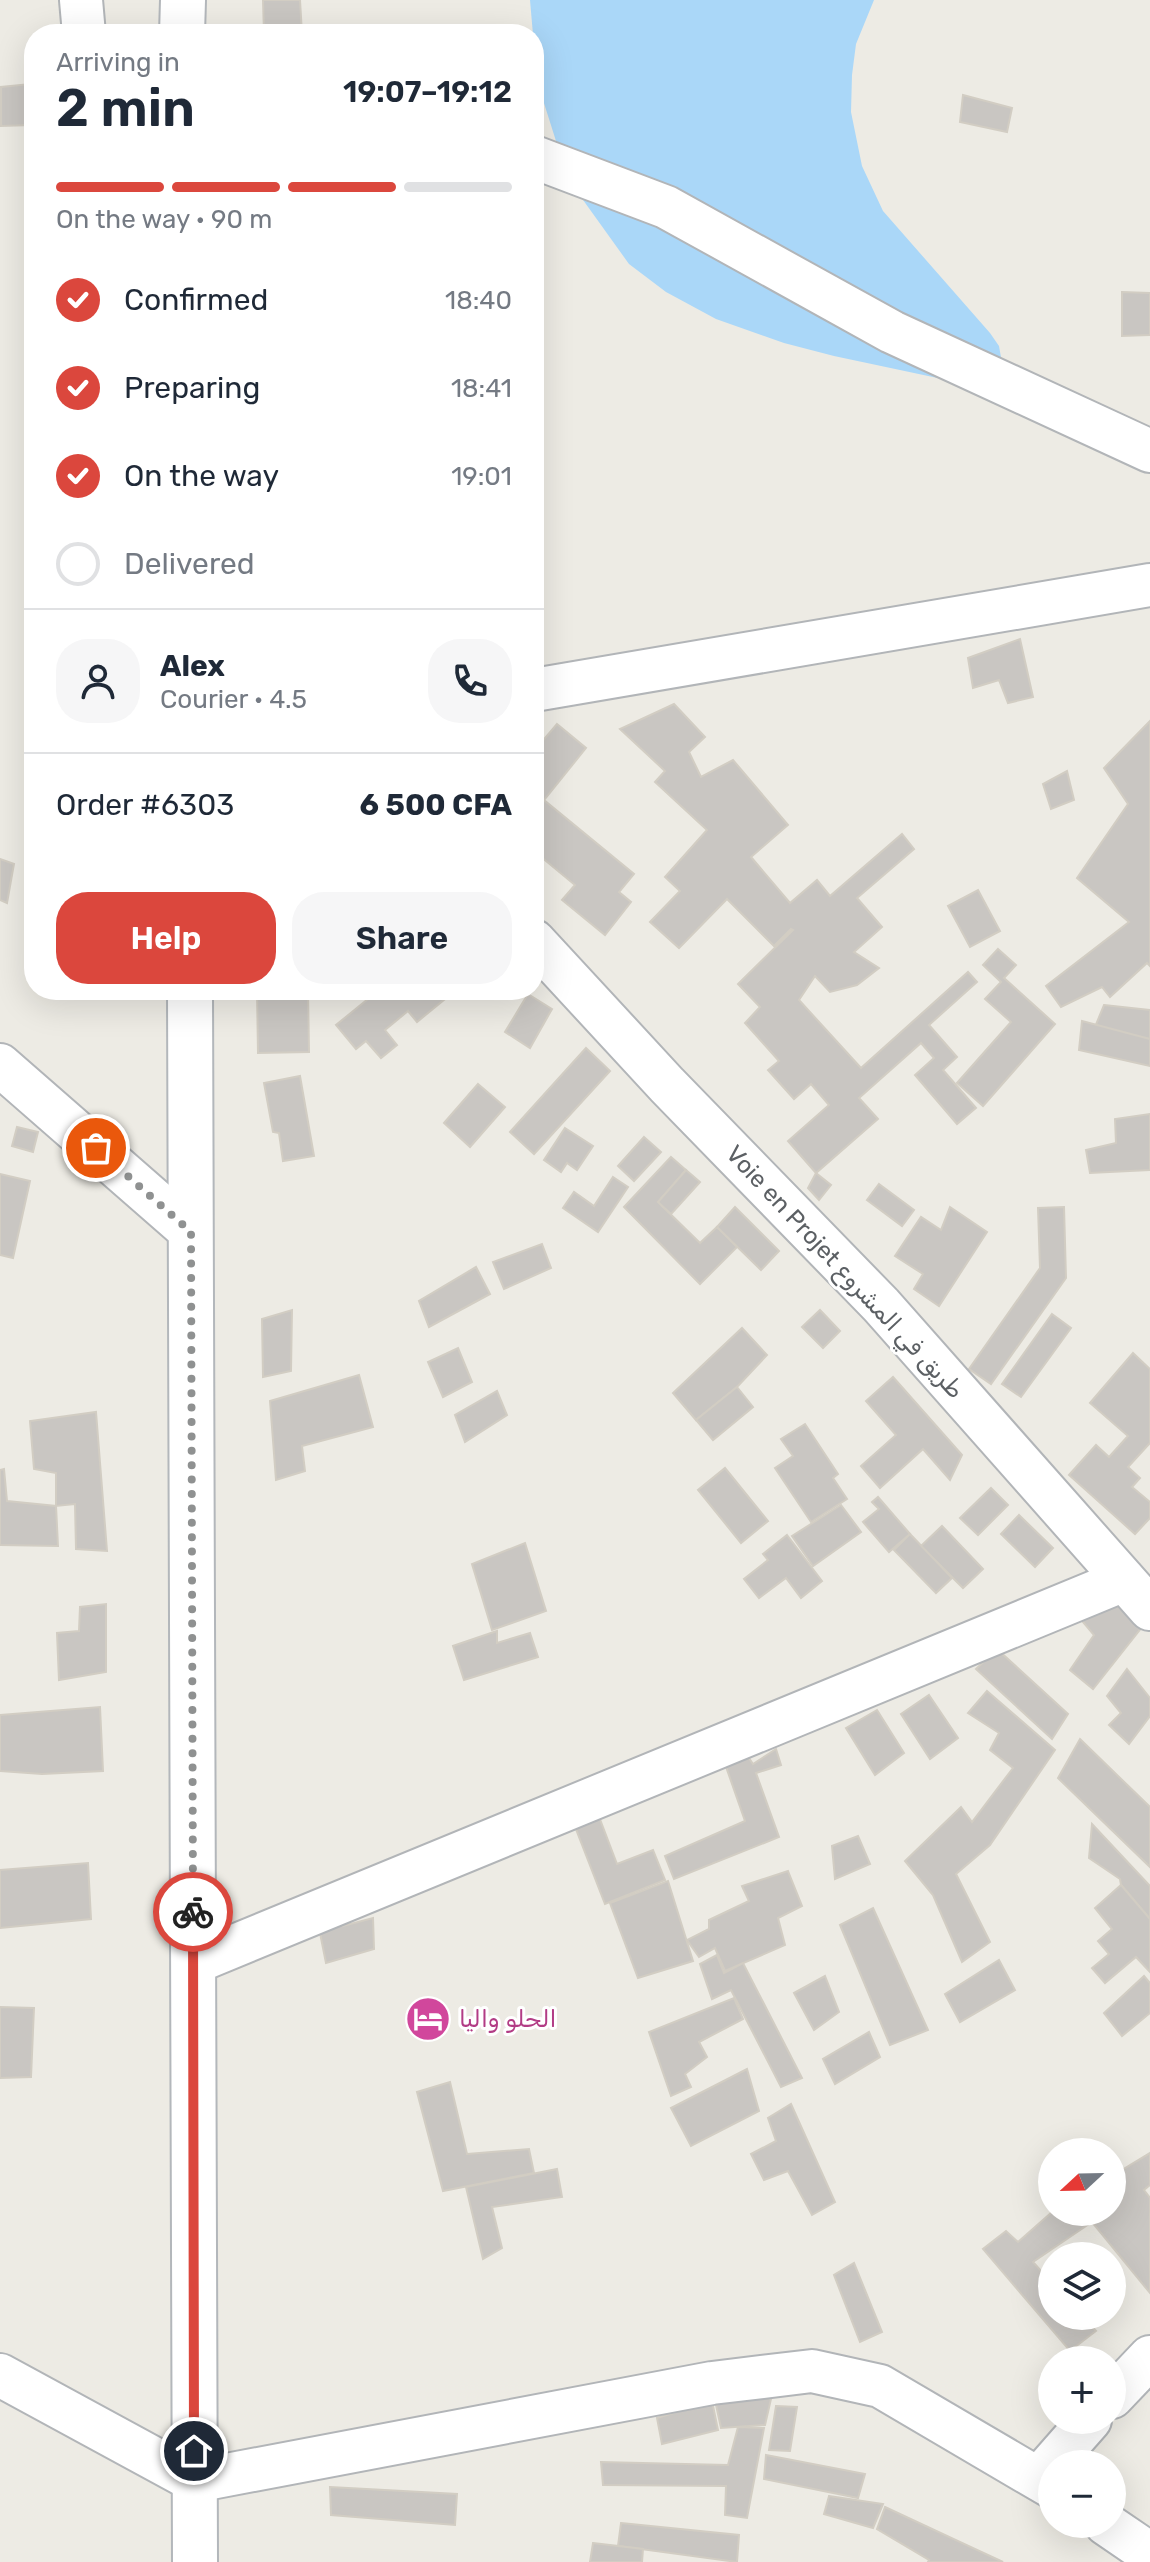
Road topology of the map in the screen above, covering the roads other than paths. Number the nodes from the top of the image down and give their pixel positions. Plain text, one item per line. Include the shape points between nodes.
1 (81, 0) edge
2 (183, 0) edge
3 (83, 24) edge
4 (182, 24) edge
5 (544, 161) edge
6 (1150, 451) edge
7 (1150, 585) edge
8 (544, 688) edge
9 (544, 952) edge
10 (190, 1000) edge
11 (0, 1065) edge
12 (191, 1232) junction
13 (1137, 1595) edge
14 (193, 1963) junction
15 (1150, 2357) edge
16 (0, 2375) edge
17 (1126, 2382) edge
18 (1038, 2477) edge
19 (195, 2481) junction
20 (1126, 2538) edge
21 (1150, 2554) edge
22 (195, 2562) edge

1 - 3 street
2 - 4 main road
5 - 6 street via 666,207 892,332
7 - 8 street
9 - 13 street, Voie en Projet طريق في المشروع via 881,1305
10 - 12 main road
11 - 12 street
12 - 14 main road
13 - 14 street
14 - 19 main road
15 - 17 street
16 - 19 street
18 - 19 street via 880,2386 812,2371 696,2386
19 - 22 main road
20 - 21 street

